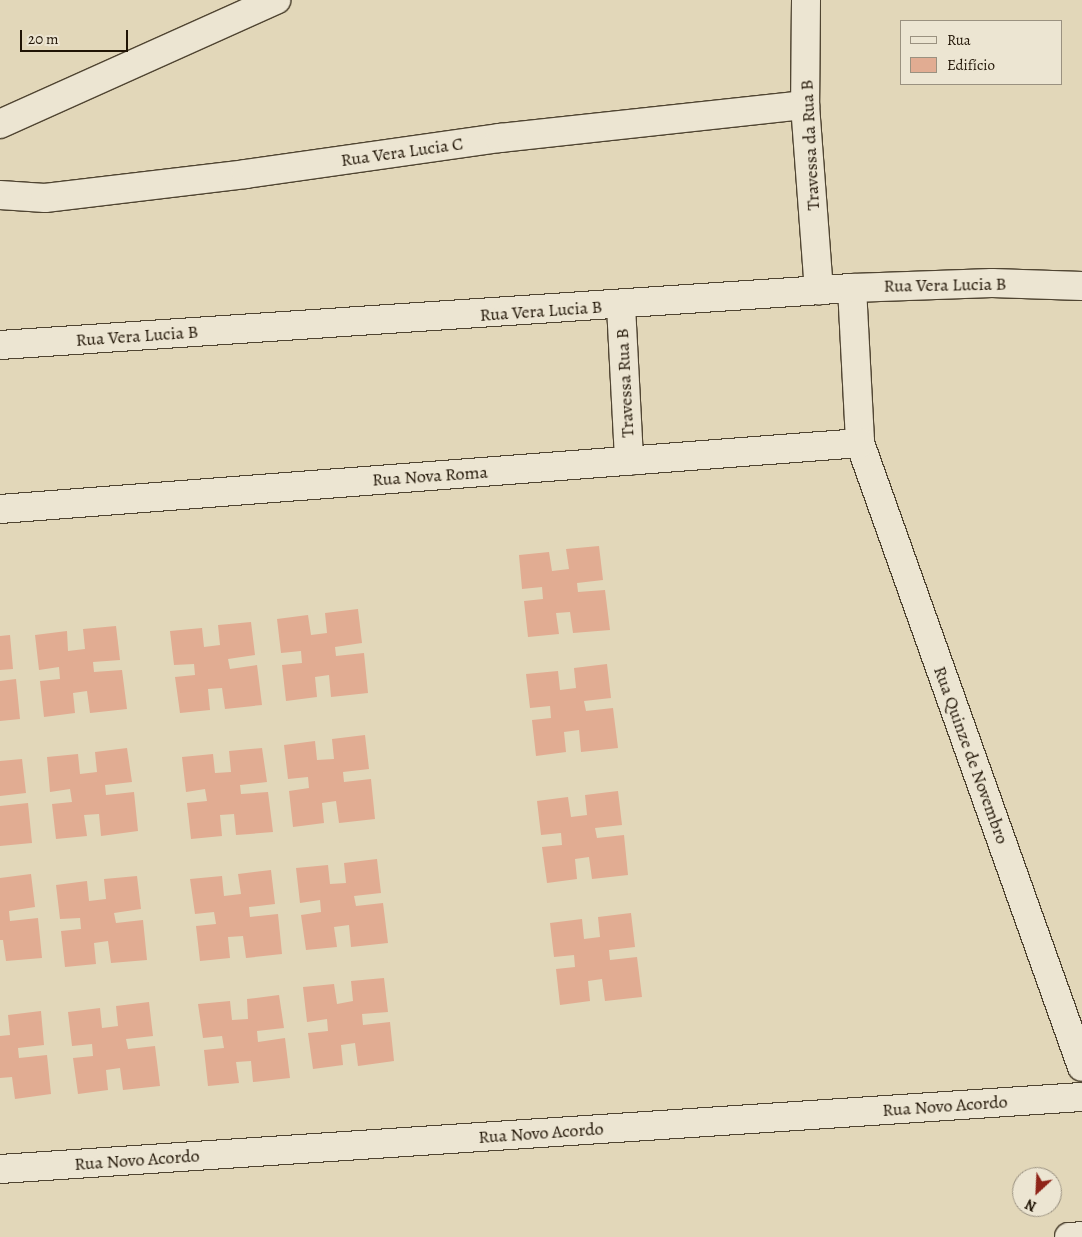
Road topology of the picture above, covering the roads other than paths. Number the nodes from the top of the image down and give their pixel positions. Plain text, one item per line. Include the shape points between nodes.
1 (276, 0) edge
2 (806, 0) edge
3 (805, 105) junction
4 (0, 124) edge
5 (0, 195) edge
6 (1082, 286) edge
7 (852, 288) junction
8 (819, 290) junction
9 (620, 306) junction
10 (0, 345) edge
11 (860, 443) junction
12 (629, 461) junction
13 (0, 509) edge
14 (1082, 1067) edge
15 (1082, 1097) edge
16 (0, 1169) edge
17 (1082, 1236) edge
18 (1069, 1237) edge

1 - 4 street
2 - 3 street, Travessa da Rua B
3 - 5 street, Rua Vera Lucia C via 500,138 45,198
3 - 8 street, Travessa da Rua B
6 - 7 street, Rua Vera Lucia B via 992,283
7 - 8 street, Rua Vera Lucia B
7 - 11 street, Rua Quinze de Novembro
8 - 9 street, Rua Vera Lucia B
9 - 10 street, Rua Vera Lucia B
9 - 12 street, Travessa Rua B
11 - 12 street, Rua Nova Roma
11 - 14 street, Rua Quinze de Novembro
12 - 13 street, Rua Nova Roma
15 - 16 street, Rua Novo Acordo
17 - 18 street

